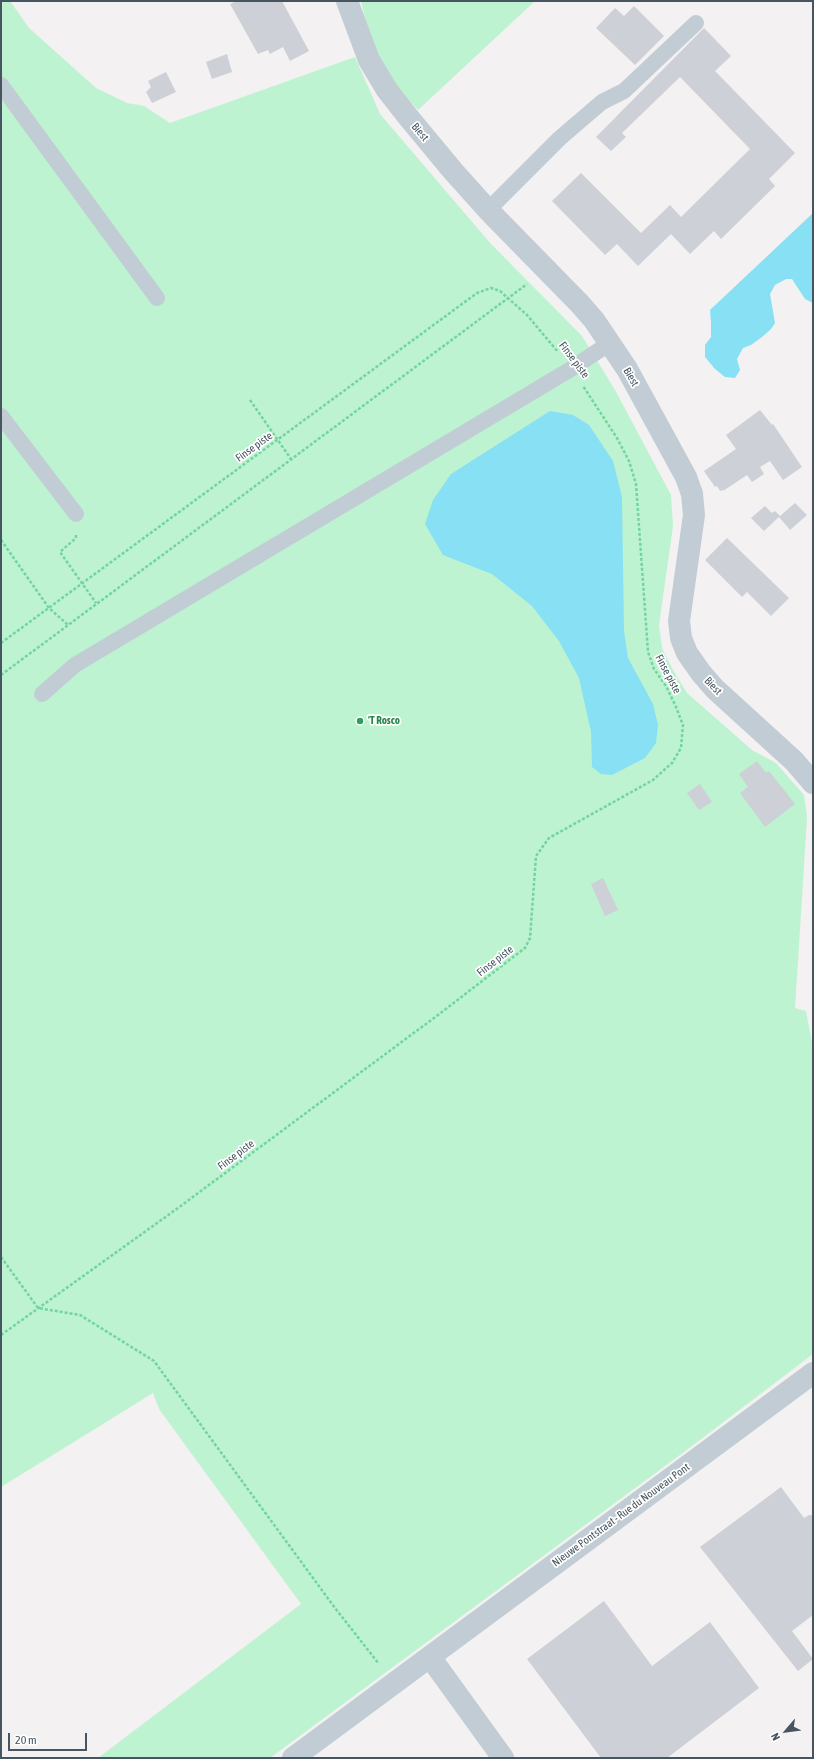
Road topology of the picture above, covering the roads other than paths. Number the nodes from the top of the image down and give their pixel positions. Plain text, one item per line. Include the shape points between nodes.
1 (347, 1) edge
2 (696, 23) dead end
3 (1, 85) edge
4 (488, 210) junction
5 (157, 298) dead end
6 (610, 343) junction
7 (1, 416) edge
8 (76, 514) road end
9 (42, 694) dead end
10 (813, 783) edge
11 (813, 1373) edge
12 (430, 1656) junction
13 (293, 1758) edge
14 (503, 1758) edge

1 - 4 street, Biest via 369,60 387,90 452,171
2 - 4 lane via 624,91 602,102 560,138
3 - 5 lane
4 - 6 street, Biest via 580,304
6 - 9 lane via 571,369 75,665
6 - 10 street, Biest via 686,477 692,494 694,515 678,621 687,653 715,689 794,761
7 - 8 lane
11 - 12 street, Nieuwe Pontstraat - Rue du Nouveau Pont
12 - 13 street, Nieuwe Pontstraat - Rue du Nouveau Pont
12 - 14 street

